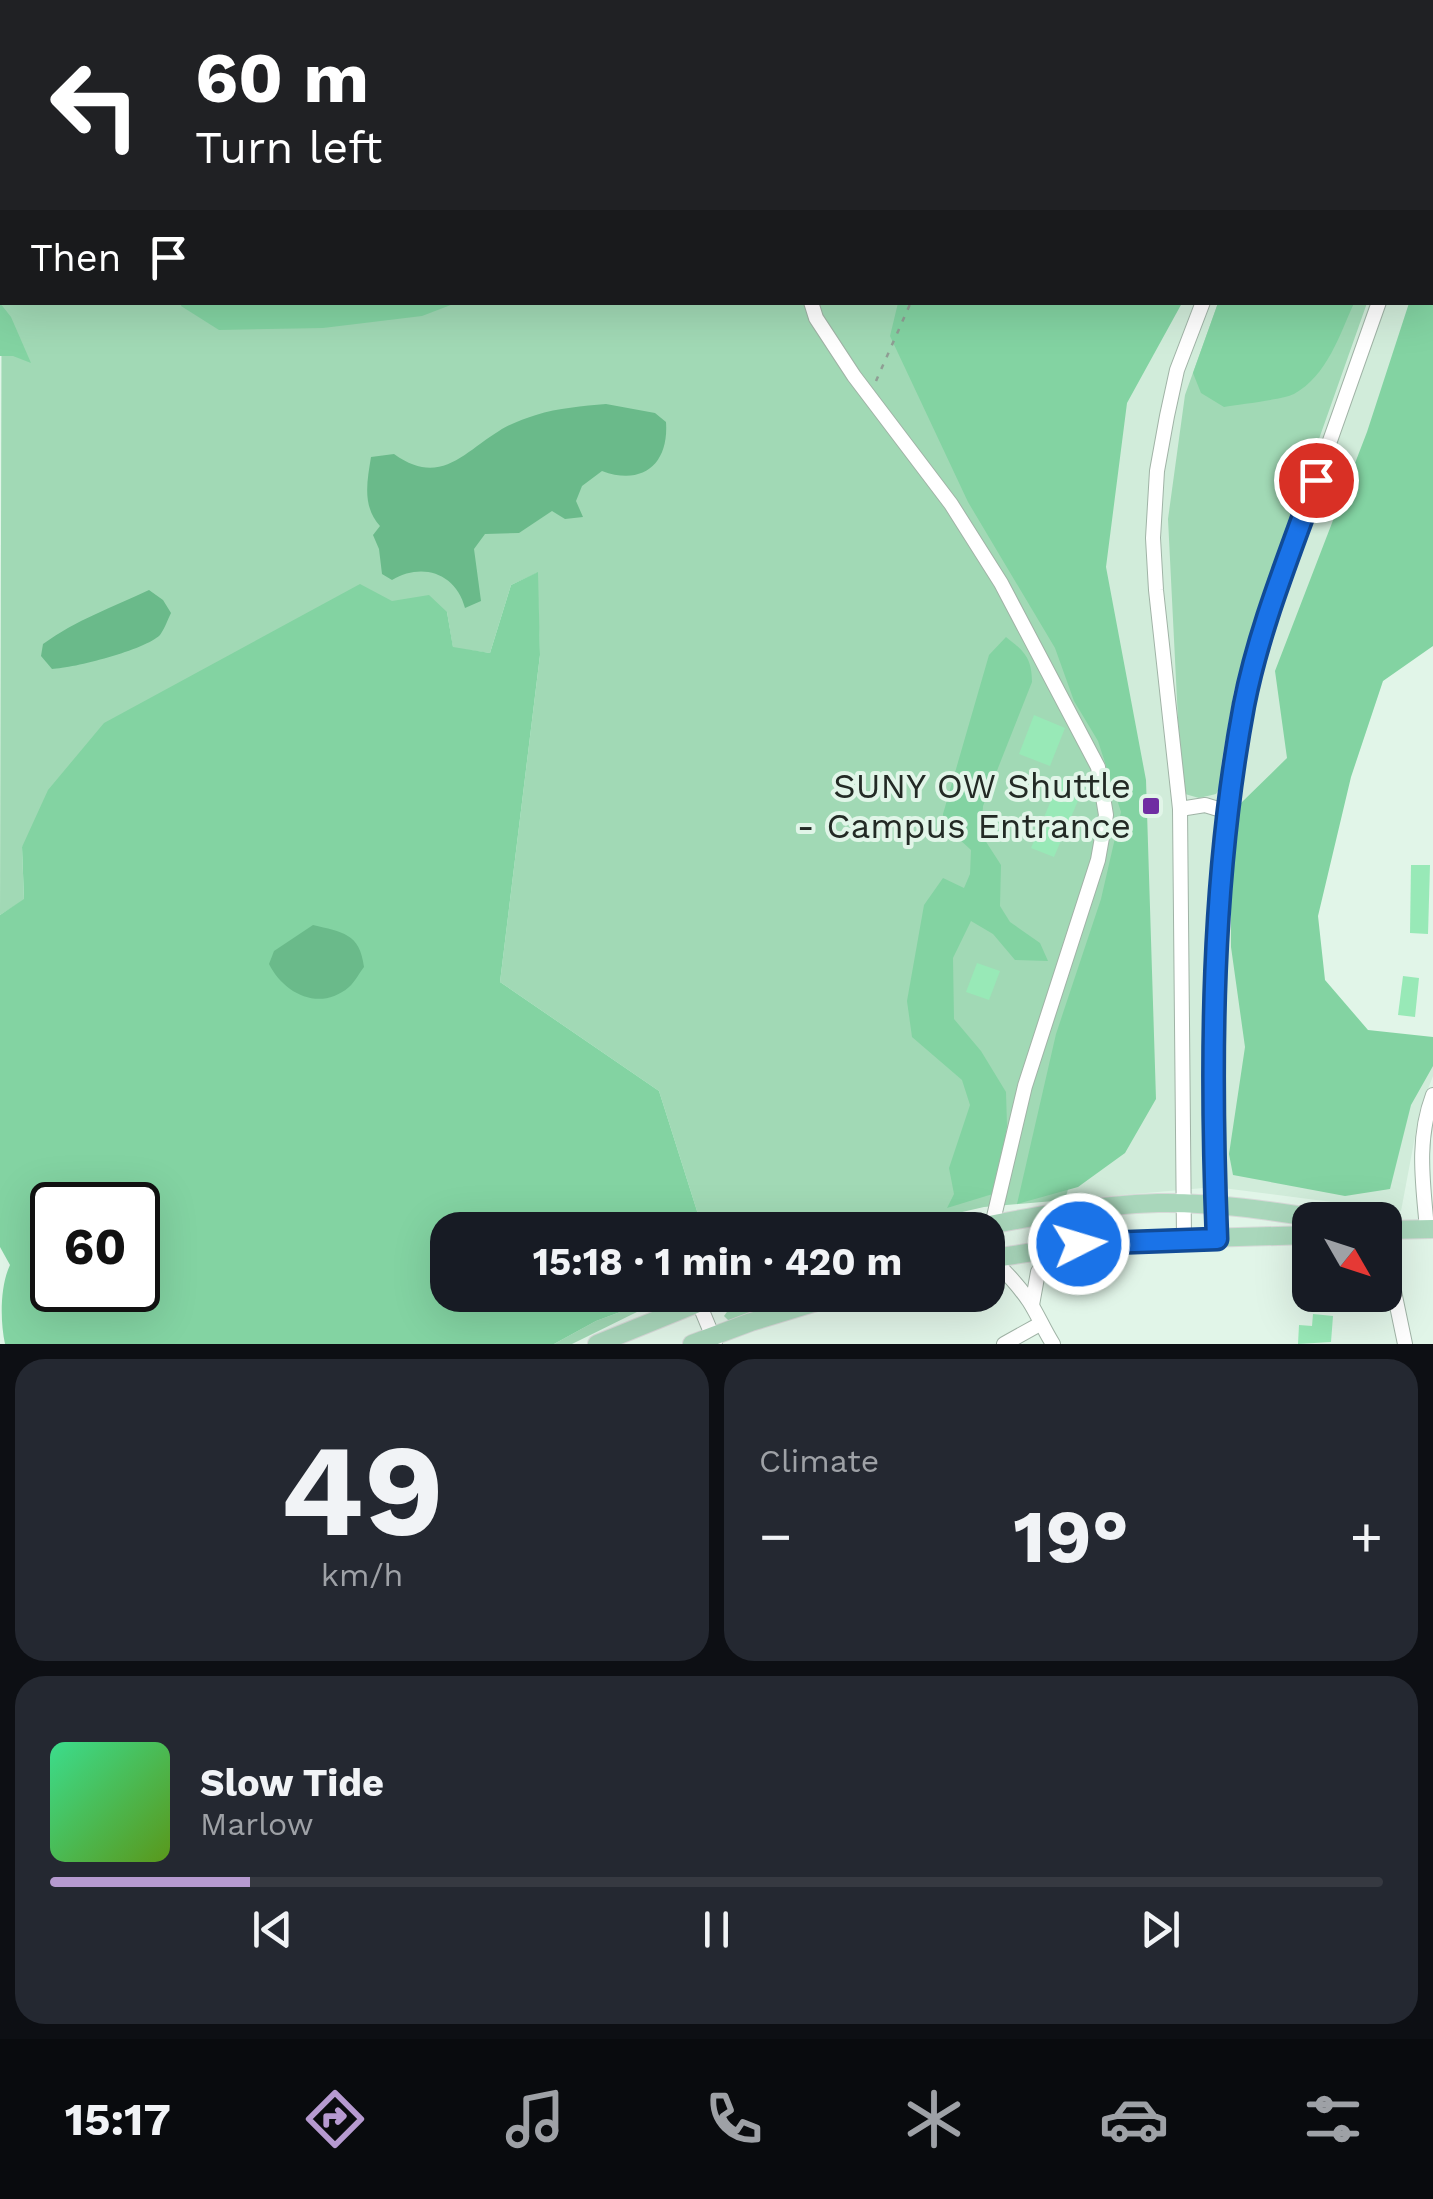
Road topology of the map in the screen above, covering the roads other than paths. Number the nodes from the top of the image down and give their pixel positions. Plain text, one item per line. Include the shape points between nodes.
1 (812, 305) edge
2 (1202, 305) edge
3 (1378, 305) edge
4 (1180, 810) junction
5 (1228, 812) junction
6 (1433, 1095) edge
7 (1183, 1204) junction
8 (1216, 1206) junction
9 (995, 1212) edge
10 (1292, 1215) edge
11 (1005, 1223) edge
12 (1402, 1229) edge
13 (1430, 1230) edge
14 (1292, 1236) edge
15 (1184, 1239) junction
16 (1217, 1239) junction
17 (1053, 1248) junction
18 (1005, 1256) edge
19 (1005, 1272) edge
20 (1032, 1305) junction
21 (672, 1312) edge
22 (703, 1312) edge
23 (792, 1312) edge
24 (1398, 1312) edge
25 (1040, 1324) junction
26 (714, 1340) edge
27 (596, 1344) edge
28 (692, 1344) edge
29 (1004, 1344) edge
30 (1053, 1344) edge
31 (1405, 1344) edge

1 - 9 street via 1001,582 1098,766 1106,815 1098,860 1025,1086
2 - 4 street via 1176,370 1157,471 1153,538
3 - 5 street via 1266,622
4 - 5 street via 1205,805
4 - 7 street
5 - 8 street via 1216,912
6 - 13 street via 1420,1151
7 - 8 main road
7 - 11 main road
7 - 15 street
8 - 10 main road
8 - 16 street
12 - 13 main road
14 - 16 main road
15 - 16 main road
15 - 17 main road
17 - 18 main road
17 - 20 street via 1038,1272
19 - 20 street
20 - 25 street
21 - 27 main road
22 - 26 street
23 - 26 main road
24 - 31 street
25 - 29 street
25 - 30 street
26 - 28 main road

